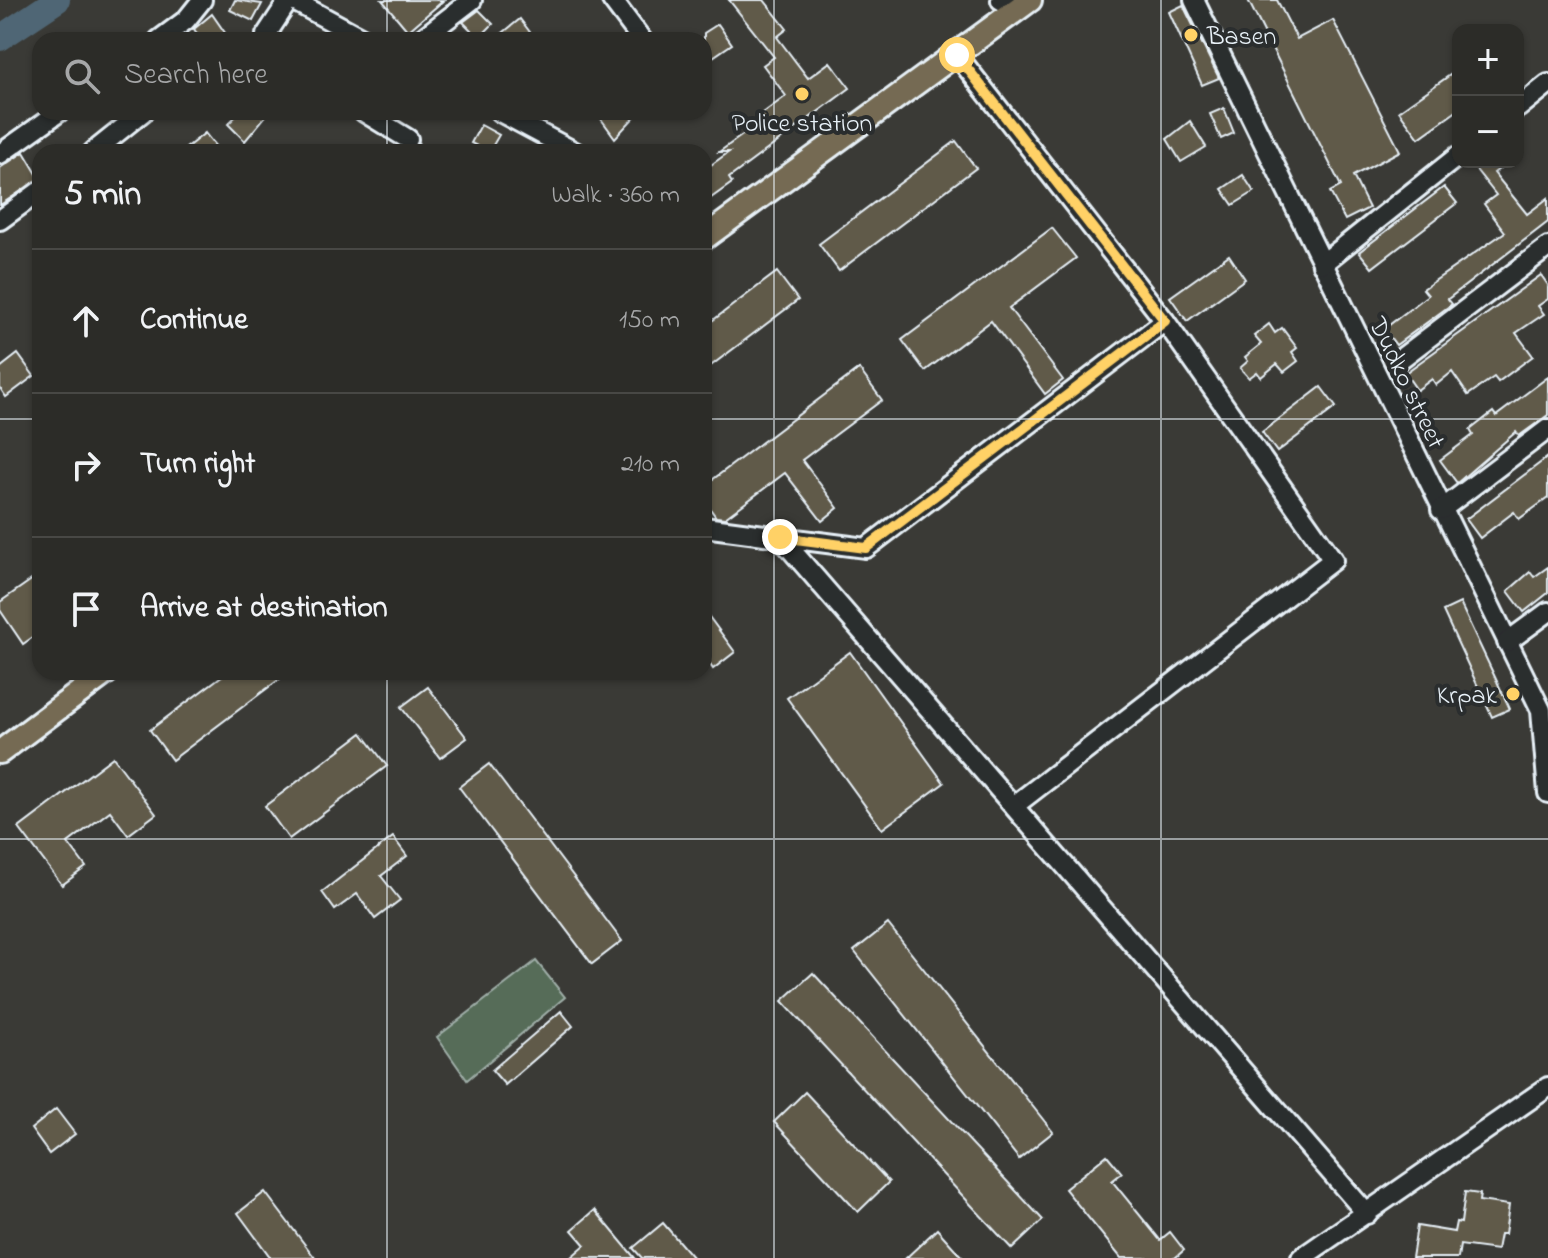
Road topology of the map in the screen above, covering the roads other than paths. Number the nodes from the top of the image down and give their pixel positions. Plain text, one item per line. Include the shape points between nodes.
1 (202, 0) edge
2 (290, 0) edge
3 (472, 0) edge
4 (612, 0) edge
5 (1194, 0) edge
6 (1016, 2) edge
7 (170, 32) edge
8 (267, 32) edge
9 (351, 32) edge
10 (430, 32) edge
11 (636, 32) edge
12 (957, 55) junction
13 (1548, 84) edge
14 (1524, 103) edge
15 (48, 120) edge
16 (133, 120) edge
17 (377, 120) edge
18 (515, 120) edge
19 (408, 139) dead end
20 (103, 144) edge
21 (560, 144) edge
22 (0, 154) edge
23 (1452, 161) edge
24 (32, 197) edge
25 (0, 220) edge
26 (712, 226) edge
27 (1548, 247) edge
28 (1322, 264) junction
29 (1165, 321) junction
30 (1399, 360) dead end
31 (1548, 429) edge
32 (1441, 510) junction
33 (712, 528) edge
34 (780, 537) junction
35 (1548, 612) edge
36 (1507, 642) junction
37 (96, 680) edge
38 (1546, 712) edge
39 (0, 752) edge
40 (1548, 793) edge
41 (1015, 805) junction
42 (1548, 1087) edge
43 (1367, 1214) junction
44 (1301, 1258) edge

1 - 7 street
2 - 8 street
2 - 9 street
3 - 10 street
4 - 11 street
5 - 28 street, Dudko street
6 - 12 main road
12 - 26 main road
12 - 29 street
13 - 14 street
15 - 22 street
16 - 20 street
17 - 19 street
18 - 21 street
23 - 28 street
24 - 25 street
27 - 30 street
28 - 32 street, Dudko street
29 - 34 street via 866,548
29 - 41 street via 1333,560
31 - 32 street
32 - 36 street, Dudko street
33 - 34 street
34 - 41 street
35 - 36 street
36 - 38 street, Dudko street
37 - 39 main road
38 - 40 street, Dudko street
41 - 43 street
42 - 43 street
43 - 44 street

